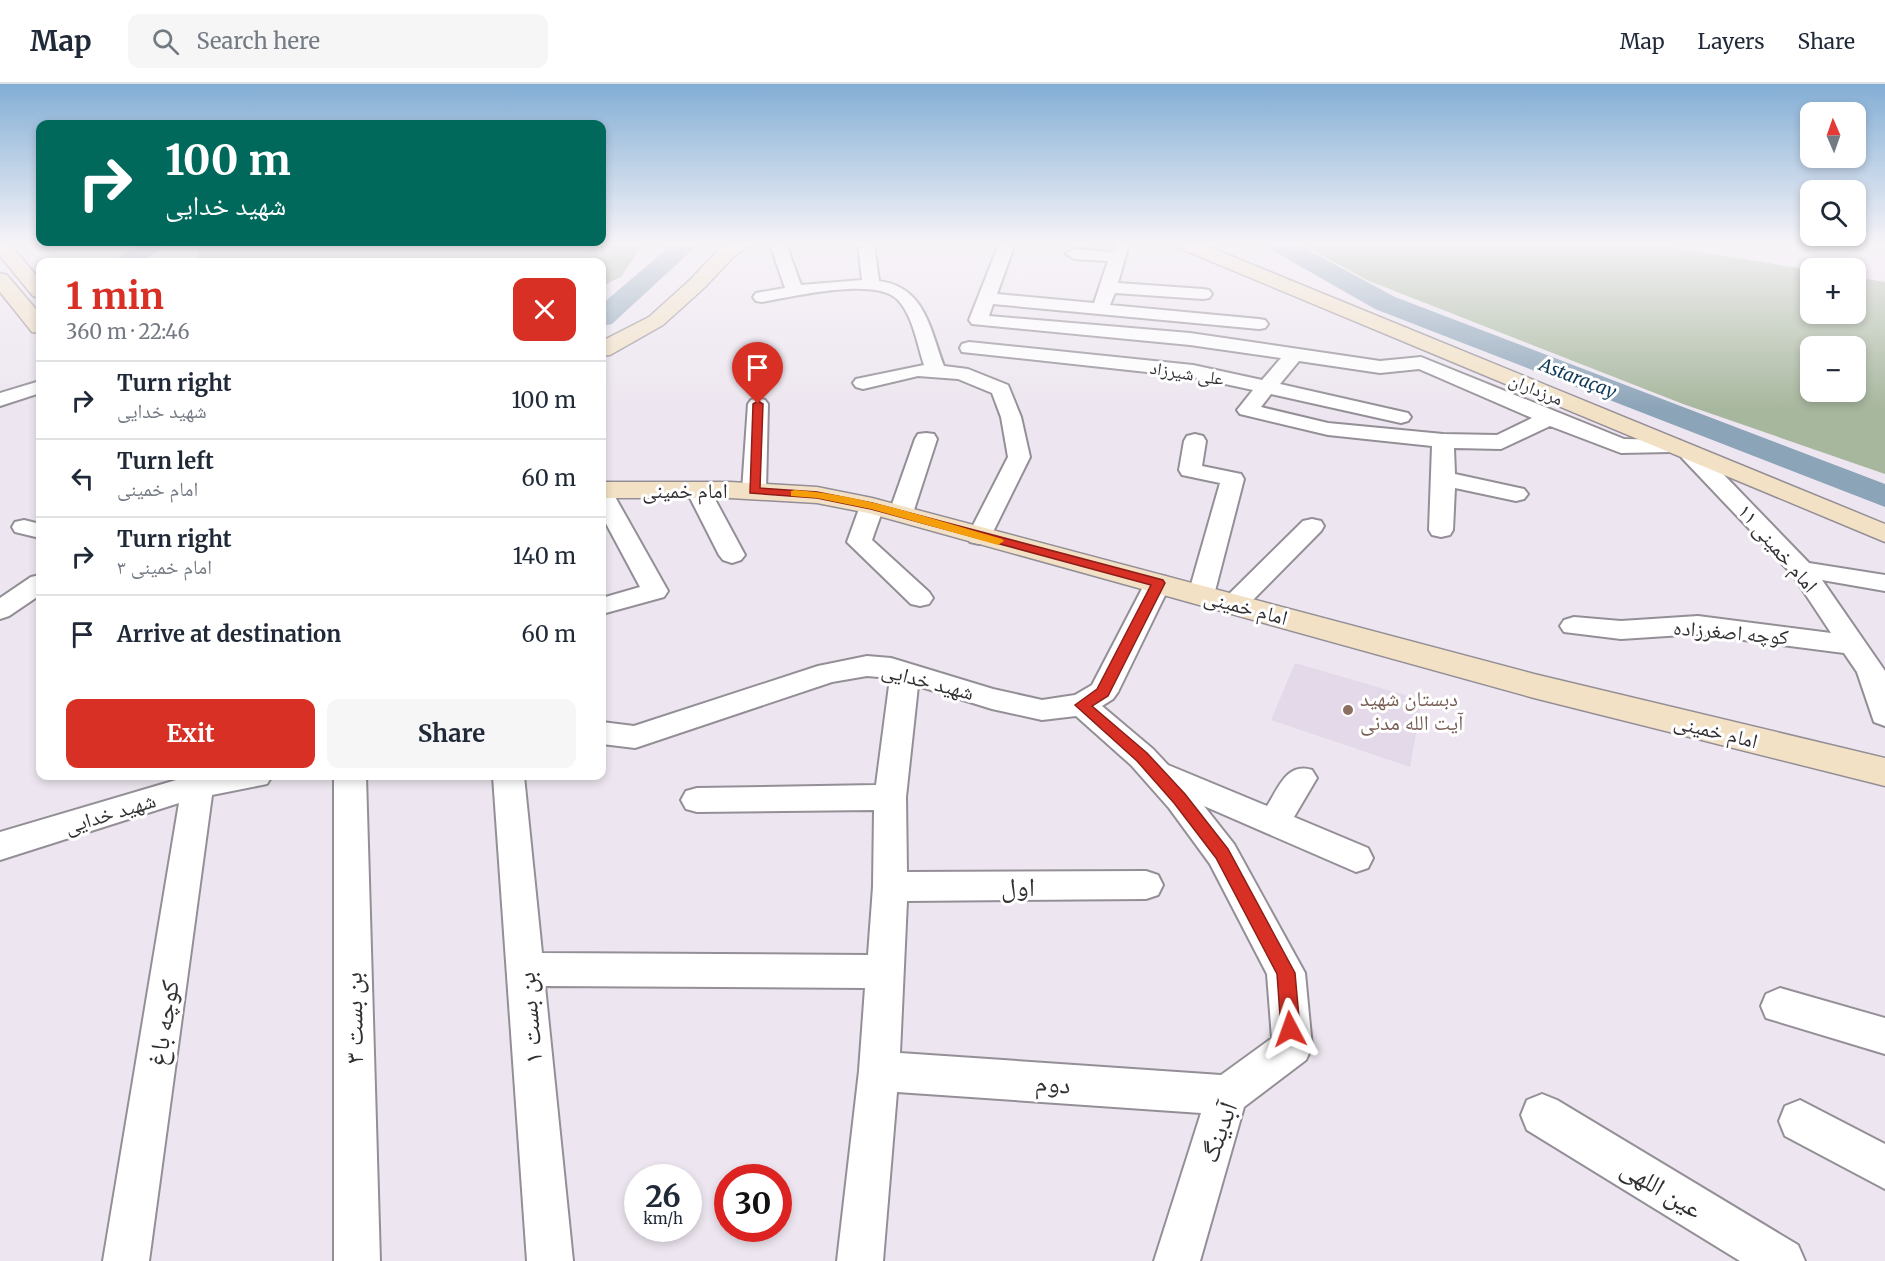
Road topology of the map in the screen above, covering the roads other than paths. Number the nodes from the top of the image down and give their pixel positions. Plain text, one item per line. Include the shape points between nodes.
1 (985, 298) edge
2 (17, 299) edge
3 (680, 299) edge
4 (905, 299) edge
5 (1055, 299) edge
6 (1104, 299) edge
7 (1319, 299) edge
8 (1101, 309) junction
9 (1199, 318) junction
10 (978, 320) junction
11 (36, 322) edge
12 (1259, 324) dead end
13 (1190, 339) junction
14 (606, 348) edge
15 (969, 348) junction
16 (1294, 355) junction
17 (936, 371) junction
18 (961, 373) junction
19 (863, 383) dead end
20 (1268, 387) junction
21 (36, 388) edge
22 (0, 400) edge
23 (758, 404) dead end
24 (1401, 417) dead end
25 (1549, 418) junction
26 (926, 439) dead end
27 (1195, 441) dead end
28 (1443, 441) junction
29 (1681, 449) junction
30 (1444, 479) junction
31 (606, 490) edge
32 (698, 490) junction
33 (754, 491) junction
34 (1516, 494) dead end
35 (606, 502) edge
36 (887, 510) junction
37 (1311, 526) dead end
38 (1441, 530) dead end
39 (1885, 534) edge
40 (979, 537) junction
41 (732, 555) dead end
42 (1802, 569) junction
43 (1158, 583) junction
44 (1885, 583) edge
45 (36, 586) edge
46 (1201, 595) junction
47 (920, 598) dead end
48 (1234, 604) junction
49 (606, 605) edge
50 (0, 610) edge
51 (1574, 626) dead end
52 (1852, 645) junction
53 (905, 672) junction
54 (1082, 705) junction
55 (1885, 716) edge
56 (606, 734) edge
57 (1155, 772) junction
58 (1885, 772) edge
59 (1301, 778) dead end
60 (199, 780) edge
61 (350, 780) edge
62 (508, 780) edge
63 (890, 797) junction
64 (697, 800) dead end
65 (1273, 823) junction
66 (0, 846) edge
67 (1356, 858) dead end
68 (1146, 885) dead end
69 (890, 887) junction
70 (525, 969) junction
71 (885, 972) junction
72 (1780, 1006) dead end
73 (1885, 1036) edge
74 (879, 1071) junction
75 (1227, 1095) junction
76 (1542, 1115) dead end
77 (1800, 1121) dead end
78 (1885, 1167) edge
79 (126, 1261) edge
80 (357, 1261) edge
81 (550, 1261) edge
82 (860, 1261) edge
83 (1177, 1261) edge
84 (1782, 1261) edge

1 - 10 street
2 - 11 street
3 - 14 street via 656,321
4 - 17 street
5 - 8 street
6 - 8 street
7 - 29 street, مرزداران
8 - 9 street
9 - 12 street
9 - 13 street
10 - 13 street
10 - 15 street
13 - 16 street
15 - 18 street
15 - 20 street, علی شیرزاد via 1193,371
16 - 20 street
16 - 25 street via 1380,367 1421,363
17 - 18 street
17 - 19 street via 918,370
18 - 40 street via 1001,388 1018,457
20 - 24 street, علی شیرزاد
20 - 28 street via 1247,410 1329,429
21 - 22 street
23 - 33 street
25 - 28 street via 1501,442
25 - 29 street via 1621,446
26 - 36 street
27 - 46 street via 1190,470 1233,479
28 - 30 street
29 - 39 street, مرزداران
29 - 42 street, امام خمینی ۱۱
30 - 34 street
30 - 38 street
31 - 32 street, امام خمینی
32 - 33 street, امام خمینی
32 - 41 street
33 - 36 street, امام خمینی via 817,495
35 - 49 street via 655,591
36 - 40 street, امام خمینی
36 - 47 street via 859,542
37 - 48 street
40 - 43 street, امام خمینی
42 - 44 street
42 - 52 street, امام خمینی ۱۱
43 - 46 street, امام خمینی
43 - 54 street via 1103,692
45 - 50 street
46 - 48 street, امام خمینی
48 - 58 street, امام خمینی via 1534,686
51 - 52 street, کوچه اصغرزاده via 1621,630 1698,625
52 - 55 street, امام خمینی ۱۱ via 1871,671
53 - 54 street, شهید خدایی via 1042,710
53 - 56 street, شهید خدایی via 867,666 828,673 634,737
53 - 63 street
54 - 57 street, آبدینگ
57 - 65 street
57 - 75 street, آبدینگ via 1222,854 1286,973 1292,1047
59 - 65 street
60 - 66 street, شهید خدایی
60 - 79 street, کوچه باغ
61 - 80 street, بن بست ۳
62 - 70 street, بن بست ۱
63 - 64 street
63 - 69 street
65 - 67 street
68 - 69 street, اول
69 - 71 street
70 - 71 street
70 - 81 street, بن بست ۱
71 - 74 street
72 - 73 street
74 - 75 street, دوم
74 - 82 street
75 - 83 street, آبدینگ
76 - 84 street, عین اللهی
77 - 78 street

